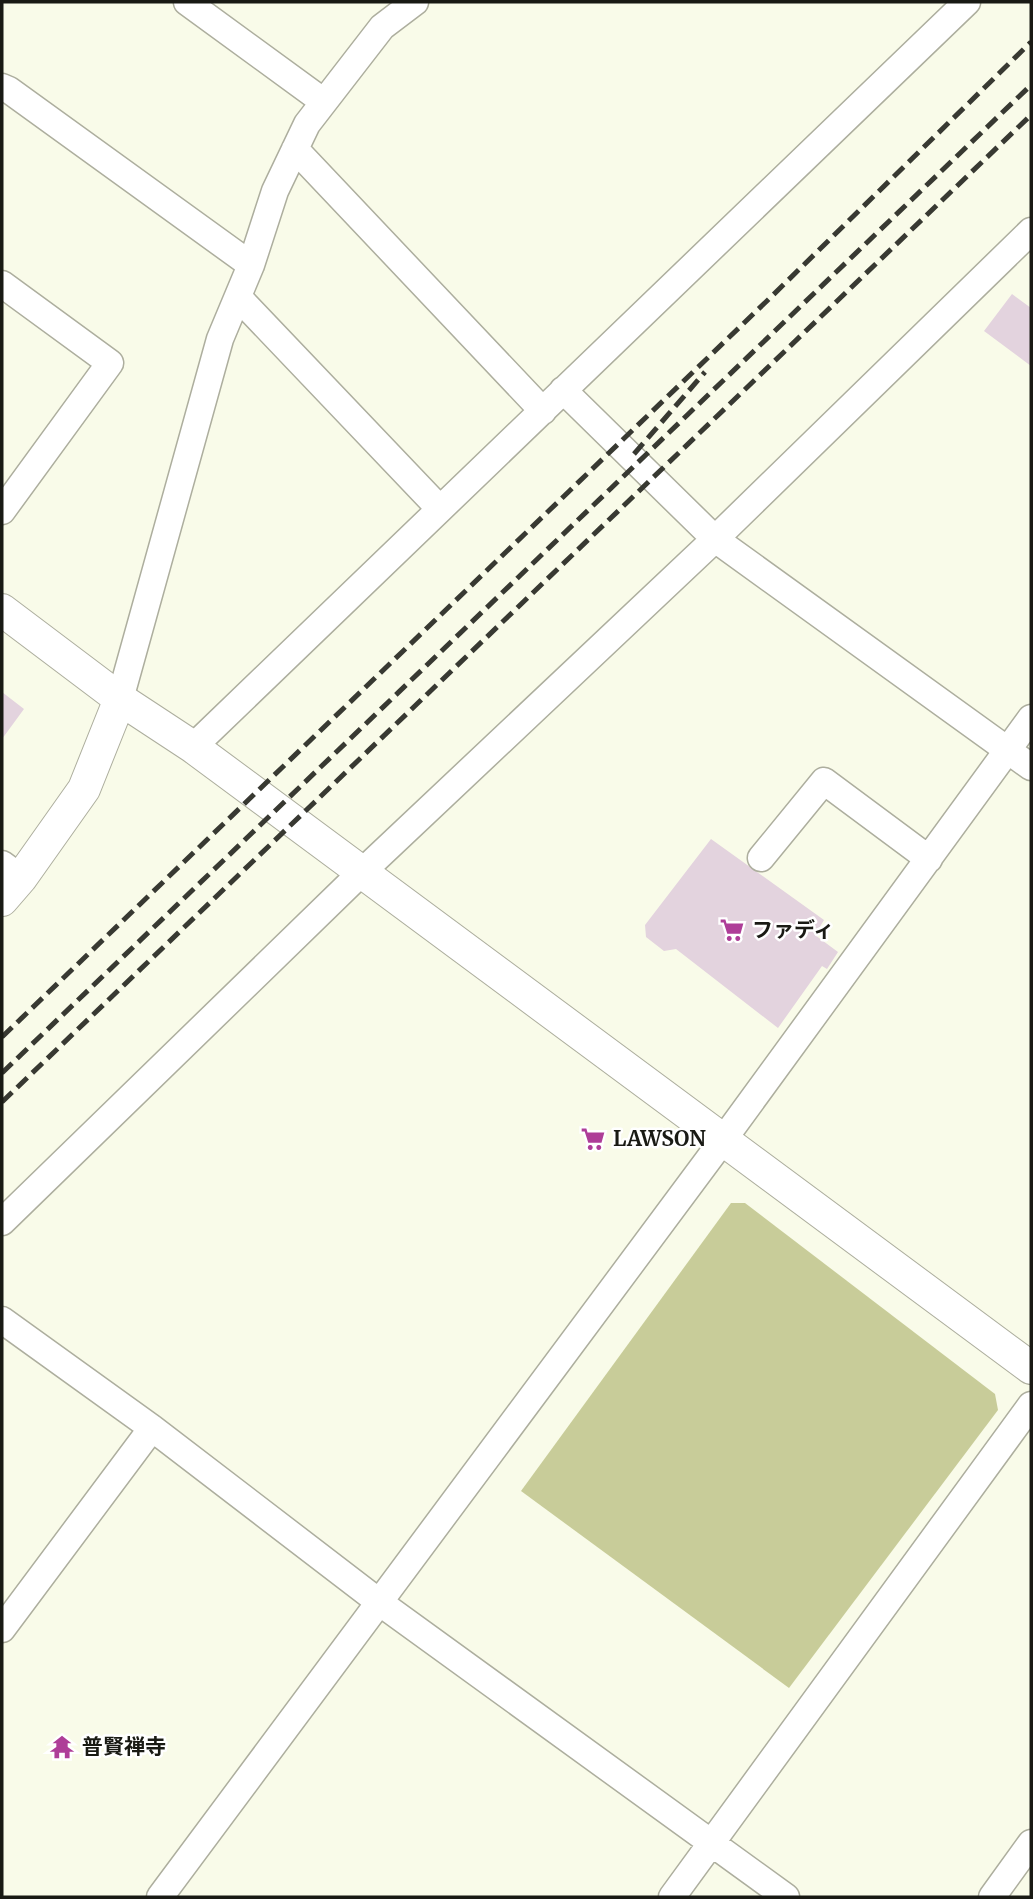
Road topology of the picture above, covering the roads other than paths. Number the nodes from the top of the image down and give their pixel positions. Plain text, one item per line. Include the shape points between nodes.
1 (187, 2) edge
2 (415, 2) edge
3 (967, 2) edge
4 (2, 87) edge
5 (324, 102) junction
6 (295, 149) junction
7 (1031, 231) edge
8 (251, 265) junction
9 (2, 284) edge
10 (238, 297) junction
11 (564, 390) junction
12 (542, 411) junction
13 (440, 509) junction
14 (2, 512) edge
15 (715, 539) junction
16 (2, 610) edge
17 (120, 699) junction
18 (1031, 719) edge
19 (193, 747) junction
20 (1008, 750) junction
21 (1031, 766) edge
22 (761, 858) dead end
23 (929, 859) junction
24 (362, 872) junction
25 (8, 881) edge
26 (723, 1140) junction
27 (2, 1222) edge
28 (2, 1320) edge
29 (1031, 1368) edge
30 (1031, 1405) edge
31 (152, 1427) junction
32 (379, 1602) junction
33 (2, 1629) edge
34 (713, 1843) junction
35 (1031, 1843) edge
36 (160, 1897) edge
37 (672, 1897) edge
38 (786, 1897) edge
39 (992, 1897) edge

1 - 5 street
2 - 5 street via 382,27
3 - 11 street
4 - 8 street
5 - 6 street
6 - 8 street via 275,191
6 - 12 street
7 - 15 street
8 - 10 street
9 - 14 street via 110,363
10 - 13 street
10 - 17 street via 220,339
11 - 12 street
11 - 15 street
12 - 13 street
13 - 19 street
15 - 20 street
15 - 24 street
16 - 17 street
17 - 19 street
17 - 25 street via 84,789
18 - 20 street
19 - 24 street
20 - 21 street
20 - 23 street
22 - 23 street via 824,781
23 - 26 street
24 - 26 street
24 - 27 street
26 - 29 street
26 - 32 street
28 - 31 street
30 - 34 street
31 - 32 street
31 - 33 street
32 - 34 street
32 - 36 street
34 - 37 street
34 - 38 street
35 - 39 street

